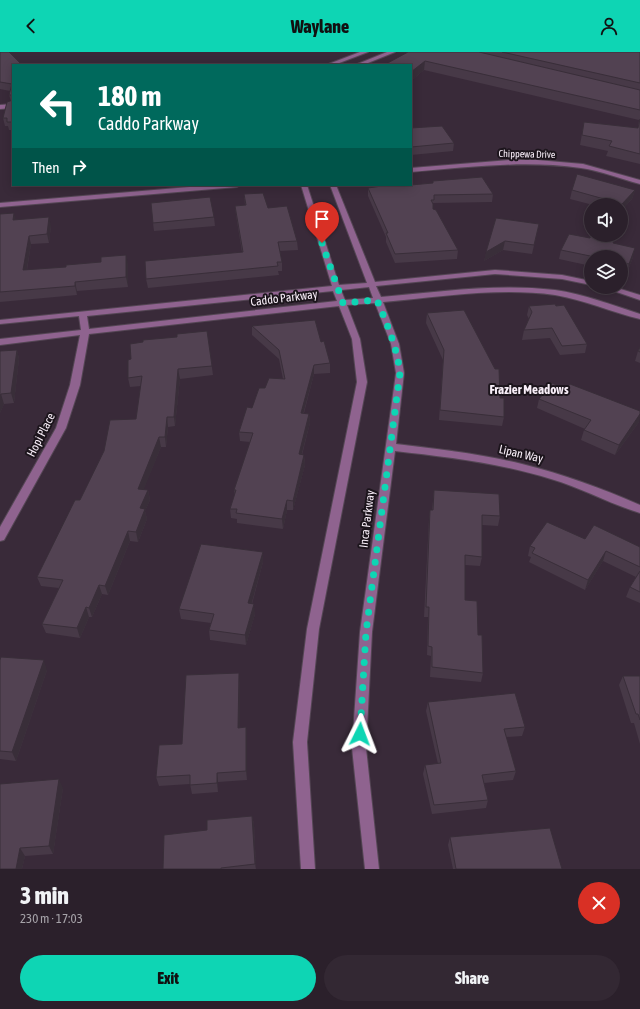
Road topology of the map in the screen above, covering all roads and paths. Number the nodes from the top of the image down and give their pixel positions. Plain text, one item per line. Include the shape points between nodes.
1 (365, 52) edge
2 (392, 52) edge
3 (332, 64) edge
4 (361, 64) edge
5 (12, 106) edge
6 (0, 107) edge
7 (412, 170) edge
8 (640, 182) edge
9 (225, 186) edge
10 (304, 186) edge
11 (333, 186) edge
12 (0, 204) edge
13 (584, 282) edge
14 (371, 284) junction
15 (336, 287) junction
16 (628, 294) edge
17 (640, 298) edge
18 (377, 300) junction
19 (343, 303) junction
20 (83, 313) junction
21 (640, 317) edge
22 (0, 322) edge
23 (85, 333) junction
24 (0, 342) edge
25 (390, 447) junction
26 (640, 509) edge
27 (0, 537) edge
28 (308, 869) edge
29 (372, 869) edge

1 - 3 street
2 - 4 street
5 - 6 street
7 - 8 street, Chippewa Drive via 537,162 583,166
9 - 12 street
10 - 15 street
11 - 14 street, Inca Parkway
13 - 14 street, Caddo Parkway via 562,277 496,272
14 - 15 street, Caddo Parkway
14 - 18 street, Inca Parkway
15 - 19 street
15 - 20 street, Caddo Parkway
16 - 17 street
18 - 19 street, Caddo Parkway
18 - 21 street, Caddo Parkway via 495,290 525,290 556,293 596,302
18 - 25 street, Inca Parkway via 396,350 400,373
19 - 23 street, Caddo Parkway
19 - 28 street via 356,338 362,382 312,629 301,735
20 - 22 street, Caddo Parkway
20 - 23 street, Hopi Place
23 - 24 street, Caddo Parkway
23 - 27 street, Hopi Place via 76,385 62,428
25 - 26 street, Lipan Way via 488,460 540,472 593,488
25 - 29 street, Inca Parkway via 366,632 359,748

